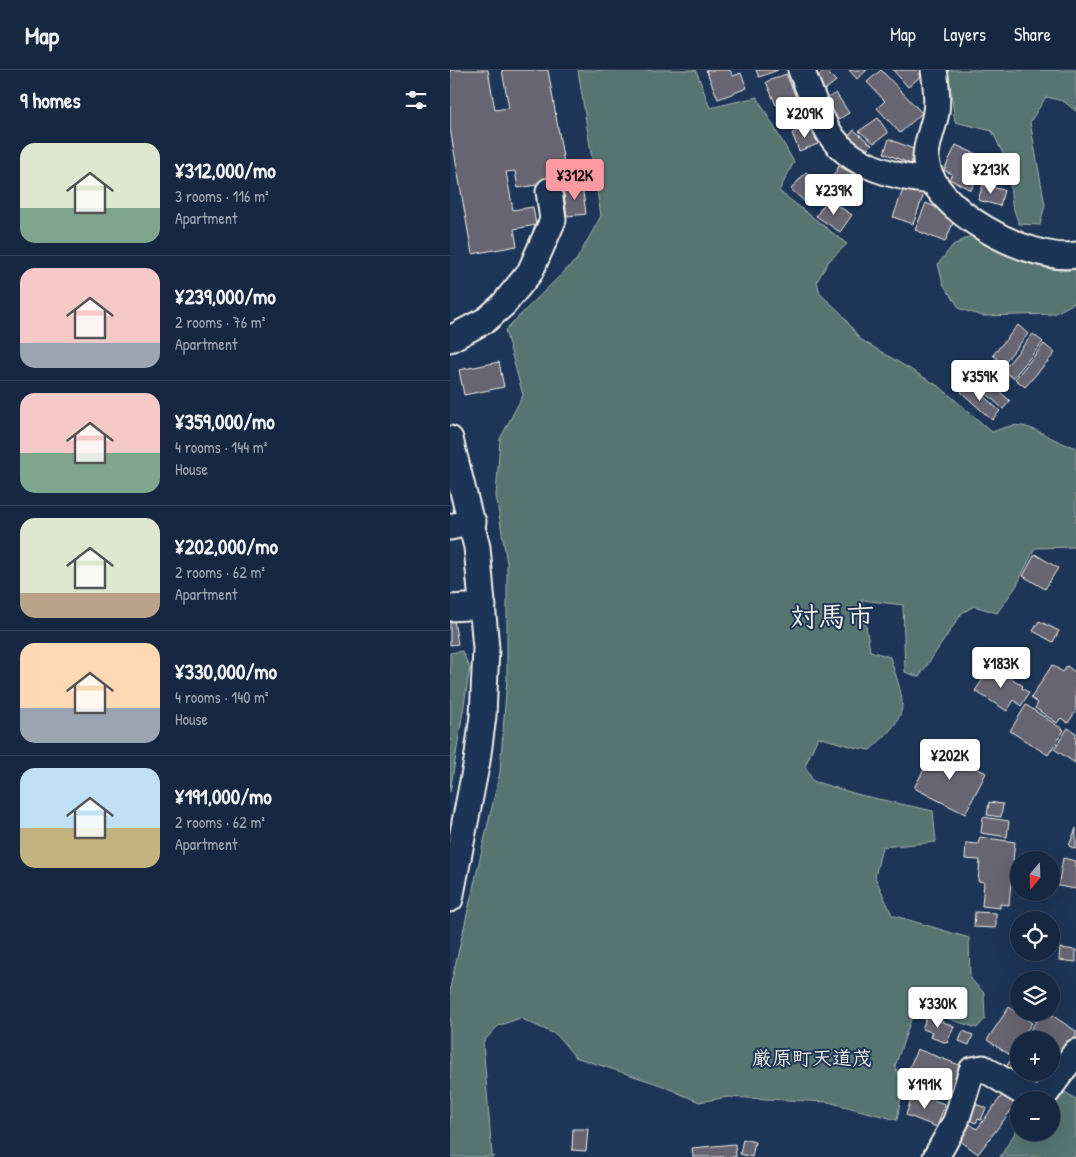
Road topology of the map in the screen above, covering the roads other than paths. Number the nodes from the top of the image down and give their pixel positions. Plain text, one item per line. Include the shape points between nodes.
1 (801, 70) edge
2 (934, 70) edge
3 (932, 181) junction
4 (549, 191) dead end
5 (1076, 255) edge
6 (450, 339) edge
7 (450, 438) edge
8 (461, 525) edge
9 (483, 606) junction
10 (450, 608) edge
11 (450, 899) edge
12 (1076, 1052) edge
13 (1020, 1091) edge
14 (1048, 1091) edge
15 (936, 1157) edge

1 - 3 street via 830,134 840,146 853,157 882,171
2 - 3 street via 936,111 926,160
3 - 5 street via 977,226 1042,253 1064,257
4 - 6 street via 553,220 530,272 486,320
7 - 8 street
8 - 9 street
9 - 10 street
9 - 11 street via 486,648 483,716
12 - 14 street
13 - 15 street via 983,1068 972,1070 956,1121

